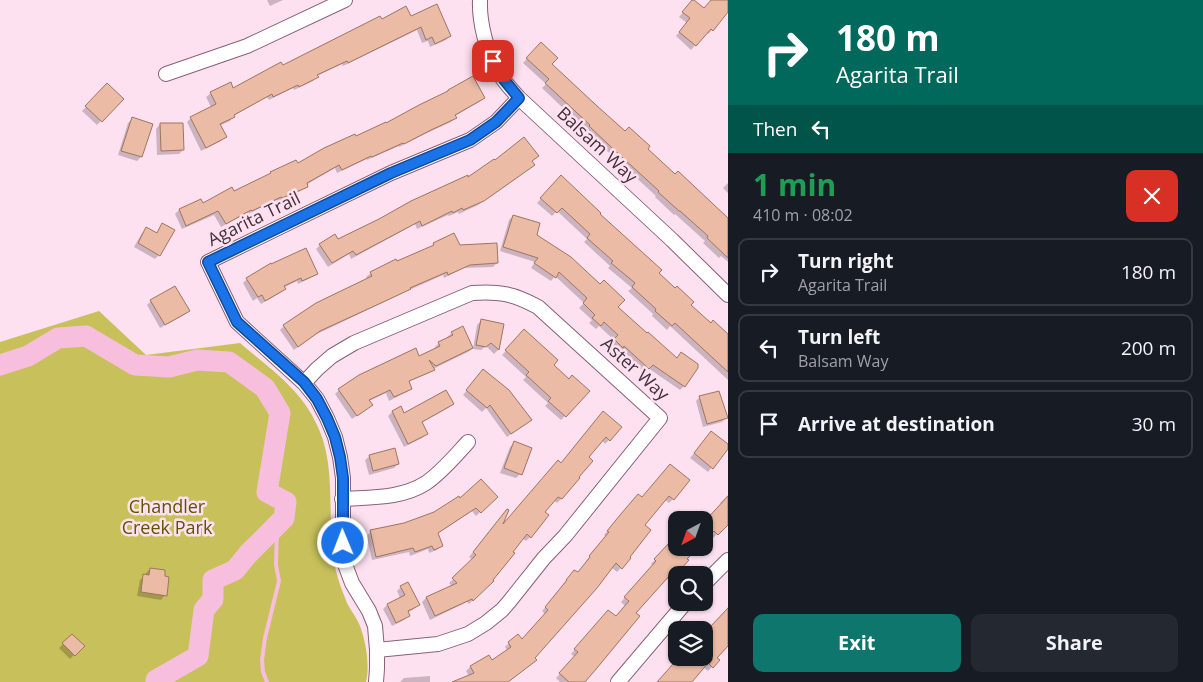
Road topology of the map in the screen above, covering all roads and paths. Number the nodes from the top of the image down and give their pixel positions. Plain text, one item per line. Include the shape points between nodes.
1 (345, 0) edge
2 (480, 0) edge
3 (166, 74) dead end
4 (519, 98) junction
5 (728, 295) edge
6 (304, 382) junction
7 (468, 442) dead end
8 (342, 499) junction
9 (728, 560) edge
10 (713, 575) edge
11 (678, 611) edge
12 (377, 650) junction
13 (376, 682) edge
14 (618, 682) edge

1 - 3 street via 246,46
2 - 4 street, Balsam Way via 482,26 489,51 497,71
4 - 5 street, Balsam Way
4 - 6 street, Agarita Trail via 496,122 470,140 391,173 208,262 237,322
6 - 8 street, Agarita Trail via 317,399 335,437 343,478
6 - 12 street, Aster Way via 332,356 354,343 472,293 506,293 538,307 660,418 565,536 491,619 468,634 438,644
7 - 8 street via 438,473 412,490 390,496
8 - 12 street, Agarita Trail via 346,567 375,626
9 - 10 street
11 - 14 street
12 - 13 street, Agarita Trail

